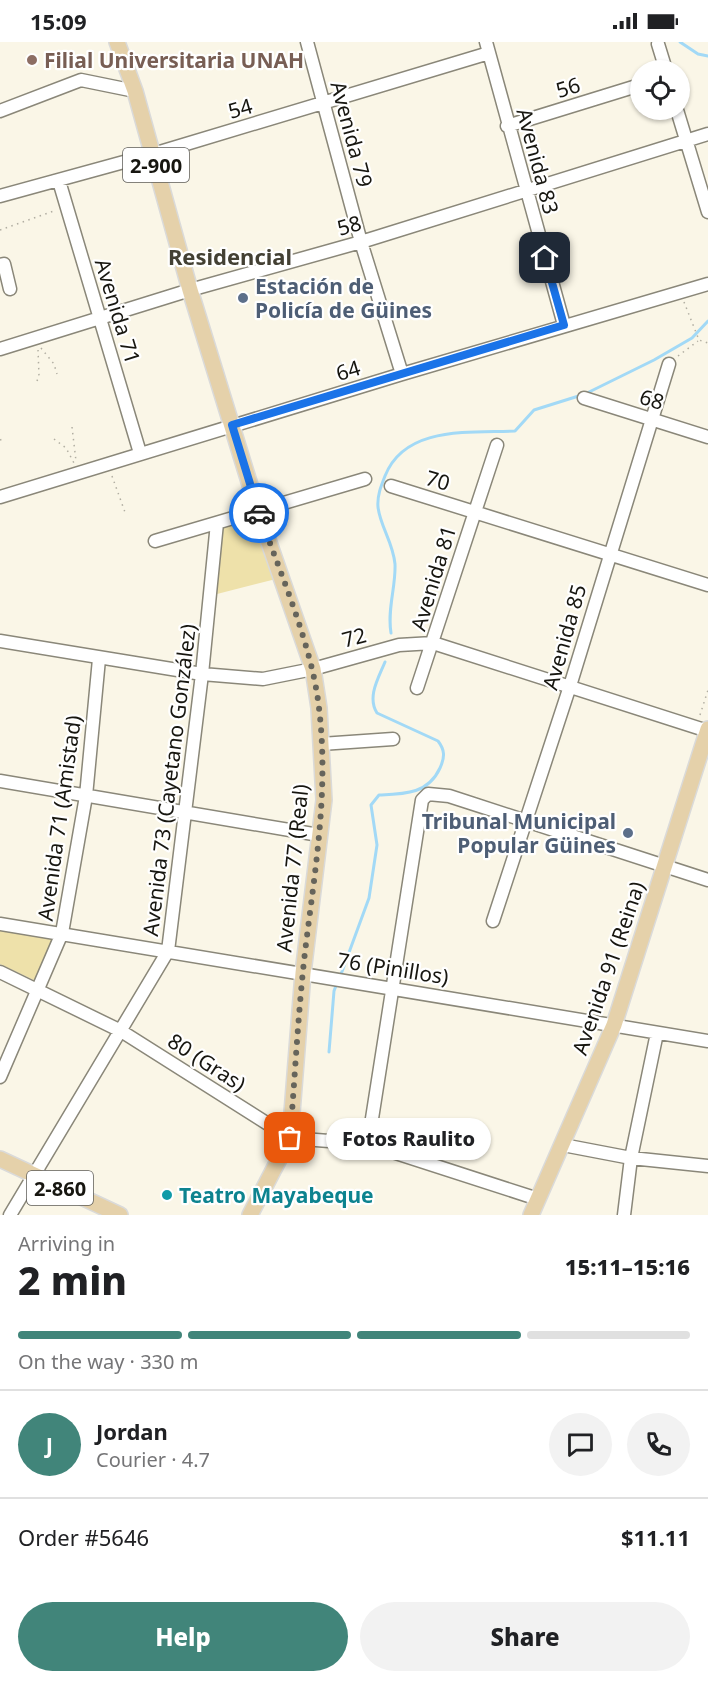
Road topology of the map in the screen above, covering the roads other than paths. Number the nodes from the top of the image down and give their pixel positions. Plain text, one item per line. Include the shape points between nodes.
1 (117, 42) edge
2 (307, 42) edge
3 (658, 44) dead end
4 (488, 48) edge
5 (663, 60) edge
6 (630, 88) edge
7 (135, 91) junction
8 (324, 104) junction
9 (0, 111) edge
10 (680, 120) edge
11 (507, 126) junction
12 (708, 134) edge
13 (686, 141) junction
14 (153, 154) junction
15 (59, 181) junction
16 (526, 192) junction
17 (0, 196) edge
18 (708, 212) edge
19 (361, 242) junction
20 (0, 265) edge
21 (708, 284) edge
22 (10, 289) dead end
23 (190, 290) junction
24 (100, 318) junction
25 (564, 325) junction
26 (0, 349) edge
27 (669, 364) road end
28 (402, 374) junction
29 (584, 398) dead end
30 (652, 420) junction
31 (232, 425) junction
32 (708, 437) edge
33 (497, 445) dead end
34 (140, 453) junction
35 (365, 480) dead end
36 (391, 486) dead end
37 (0, 497) edge
38 (258, 511) junction
39 (474, 511) junction
40 (217, 523) junction
41 (155, 540) dead end
42 (609, 554) junction
43 (708, 585) edge
44 (0, 641) edge
45 (433, 643) junction
46 (99, 658) junction
47 (313, 669) junction
48 (202, 674) junction
49 (570, 686) junction
50 (417, 688) dead end
51 (708, 730) edge
52 (393, 739) dead end
53 (321, 744) junction
54 (0, 781) edge
55 (86, 796) junction
56 (183, 812) junction
57 (527, 822) junction
58 (319, 835) junction
59 (666, 866) junction
60 (708, 880) edge
61 (493, 921) dead end
62 (0, 924) edge
63 (62, 933) junction
64 (168, 951) junction
65 (0, 972) edge
66 (303, 973) junction
67 (394, 987) junction
68 (38, 990) junction
69 (614, 1024) junction
70 (121, 1031) junction
71 (657, 1033) junction
72 (708, 1041) edge
73 (0, 1077) edge
74 (290, 1138) junction
75 (368, 1144) junction
76 (563, 1145) junction
77 (631, 1158) junction
78 (0, 1159) edge
79 (708, 1166) edge
80 (35, 1177) junction
81 (538, 1199) junction
82 (10, 1215) edge
83 (120, 1215) edge
84 (250, 1215) edge
85 (531, 1215) edge
86 (624, 1215) edge

1 - 7 main road, Avenida 77 (Real) / 2-900
2 - 8 street, Avenida 79
3 - 5 street
4 - 8 street, 54
4 - 11 street, Avenida 83
6 - 11 street, 56
7 - 9 street via 81,80
7 - 14 main road, Avenida 77 (Real) / 2-900
8 - 14 street, 54
8 - 19 street, Avenida 79
10 - 13 street
11 - 16 street, Avenida 83
12 - 13 street, 58
13 - 16 street, 58
13 - 18 street
14 - 15 street, 54
14 - 23 main road, Avenida 77 (Real) / 2-900
15 - 17 street, 54
15 - 24 street, Avenida 71
16 - 19 street, 58
16 - 25 street, Avenida 83
19 - 23 street, 58
19 - 28 street, Avenida 79
20 - 22 street via 4,264
21 - 25 street, 64
23 - 24 street, 58
23 - 31 main road, Avenida 77 (Real) / 2-900
24 - 26 street, 58
24 - 34 street, Avenida 71
25 - 28 street, 64
27 - 30 street, Avenida 85
28 - 31 street, 64
29 - 30 street, 68
30 - 32 street, 68
30 - 42 street, Avenida 85
31 - 34 street, 64
31 - 38 main road, Avenida 77 (Real) / 2-900
33 - 39 street, Avenida 81
34 - 37 street, 64
35 - 38 street
36 - 39 street, 70
38 - 40 street
38 - 47 main road, Avenida 77 (Real) / 2-900
39 - 42 street, 70
39 - 45 street, Avenida 81
40 - 41 street
40 - 48 street, Avenida 73 (Cayetano González)
42 - 43 street, 70
42 - 49 street, Avenida 85
44 - 46 street, 72
45 - 47 street, 72 via 399,645
45 - 49 street, 72
45 - 50 street, Avenida 81
46 - 48 street, 72
46 - 55 street, Avenida 71 (Amistad)
47 - 48 street, 72 via 263,679
47 - 53 main road, Avenida 77 (Real) / 2-900
48 - 56 street, Avenida 73 (Cayetano González)
49 - 51 street, 72
49 - 57 street, Avenida 85
51 - 59 main road, Avenida 91 (Reina)
52 - 53 street
53 - 58 main road, Avenida 77 (Real) / 2-900 via 324,800
54 - 55 street
55 - 56 street
55 - 63 street, Avenida 71 (Amistad)
56 - 58 street
56 - 64 street, Avenida 73 (Cayetano González)
57 - 59 street
57 - 61 street, Avenida 85
57 - 67 street via 437,793 422,800
58 - 66 main road, Avenida 77 (Real) / 2-900
59 - 60 street
59 - 69 main road, Avenida 91 (Reina)
62 - 63 street, 76 (Pinillos)
63 - 64 street, 76 (Pinillos)
63 - 68 street, Avenida 71 (Amistad)
64 - 66 street, 76 (Pinillos)
64 - 70 street, Avenida 73 (Cayetano González)
65 - 68 street, 80 (Gras)
66 - 67 street, 76 (Pinillos)
66 - 74 main road, Avenida 77 (Real) / 2-900
67 - 69 street, 76 (Pinillos)
67 - 75 street
68 - 70 street, 80 (Gras)
68 - 73 street, Avenida 71 (Amistad)
69 - 71 street, 76 (Pinillos)
69 - 76 main road, Avenida 91 (Reina)
70 - 74 street, 80 (Gras)
70 - 80 street, Avenida 73 (Cayetano González)
71 - 72 street, 76 (Pinillos)
71 - 77 street
74 - 75 street, 80 (Gras)
74 - 84 main road, Avenida 77 (Real) / 2-900
75 - 81 street, 80 (Gras)
76 - 77 street
76 - 81 main road, Avenida 91 (Reina)
77 - 79 street
77 - 86 street
78 - 80 main road, 2-860
80 - 82 street, Avenida 73 (Cayetano González)
80 - 83 main road, 2-860
81 - 85 main road, Avenida 91 (Reina)

